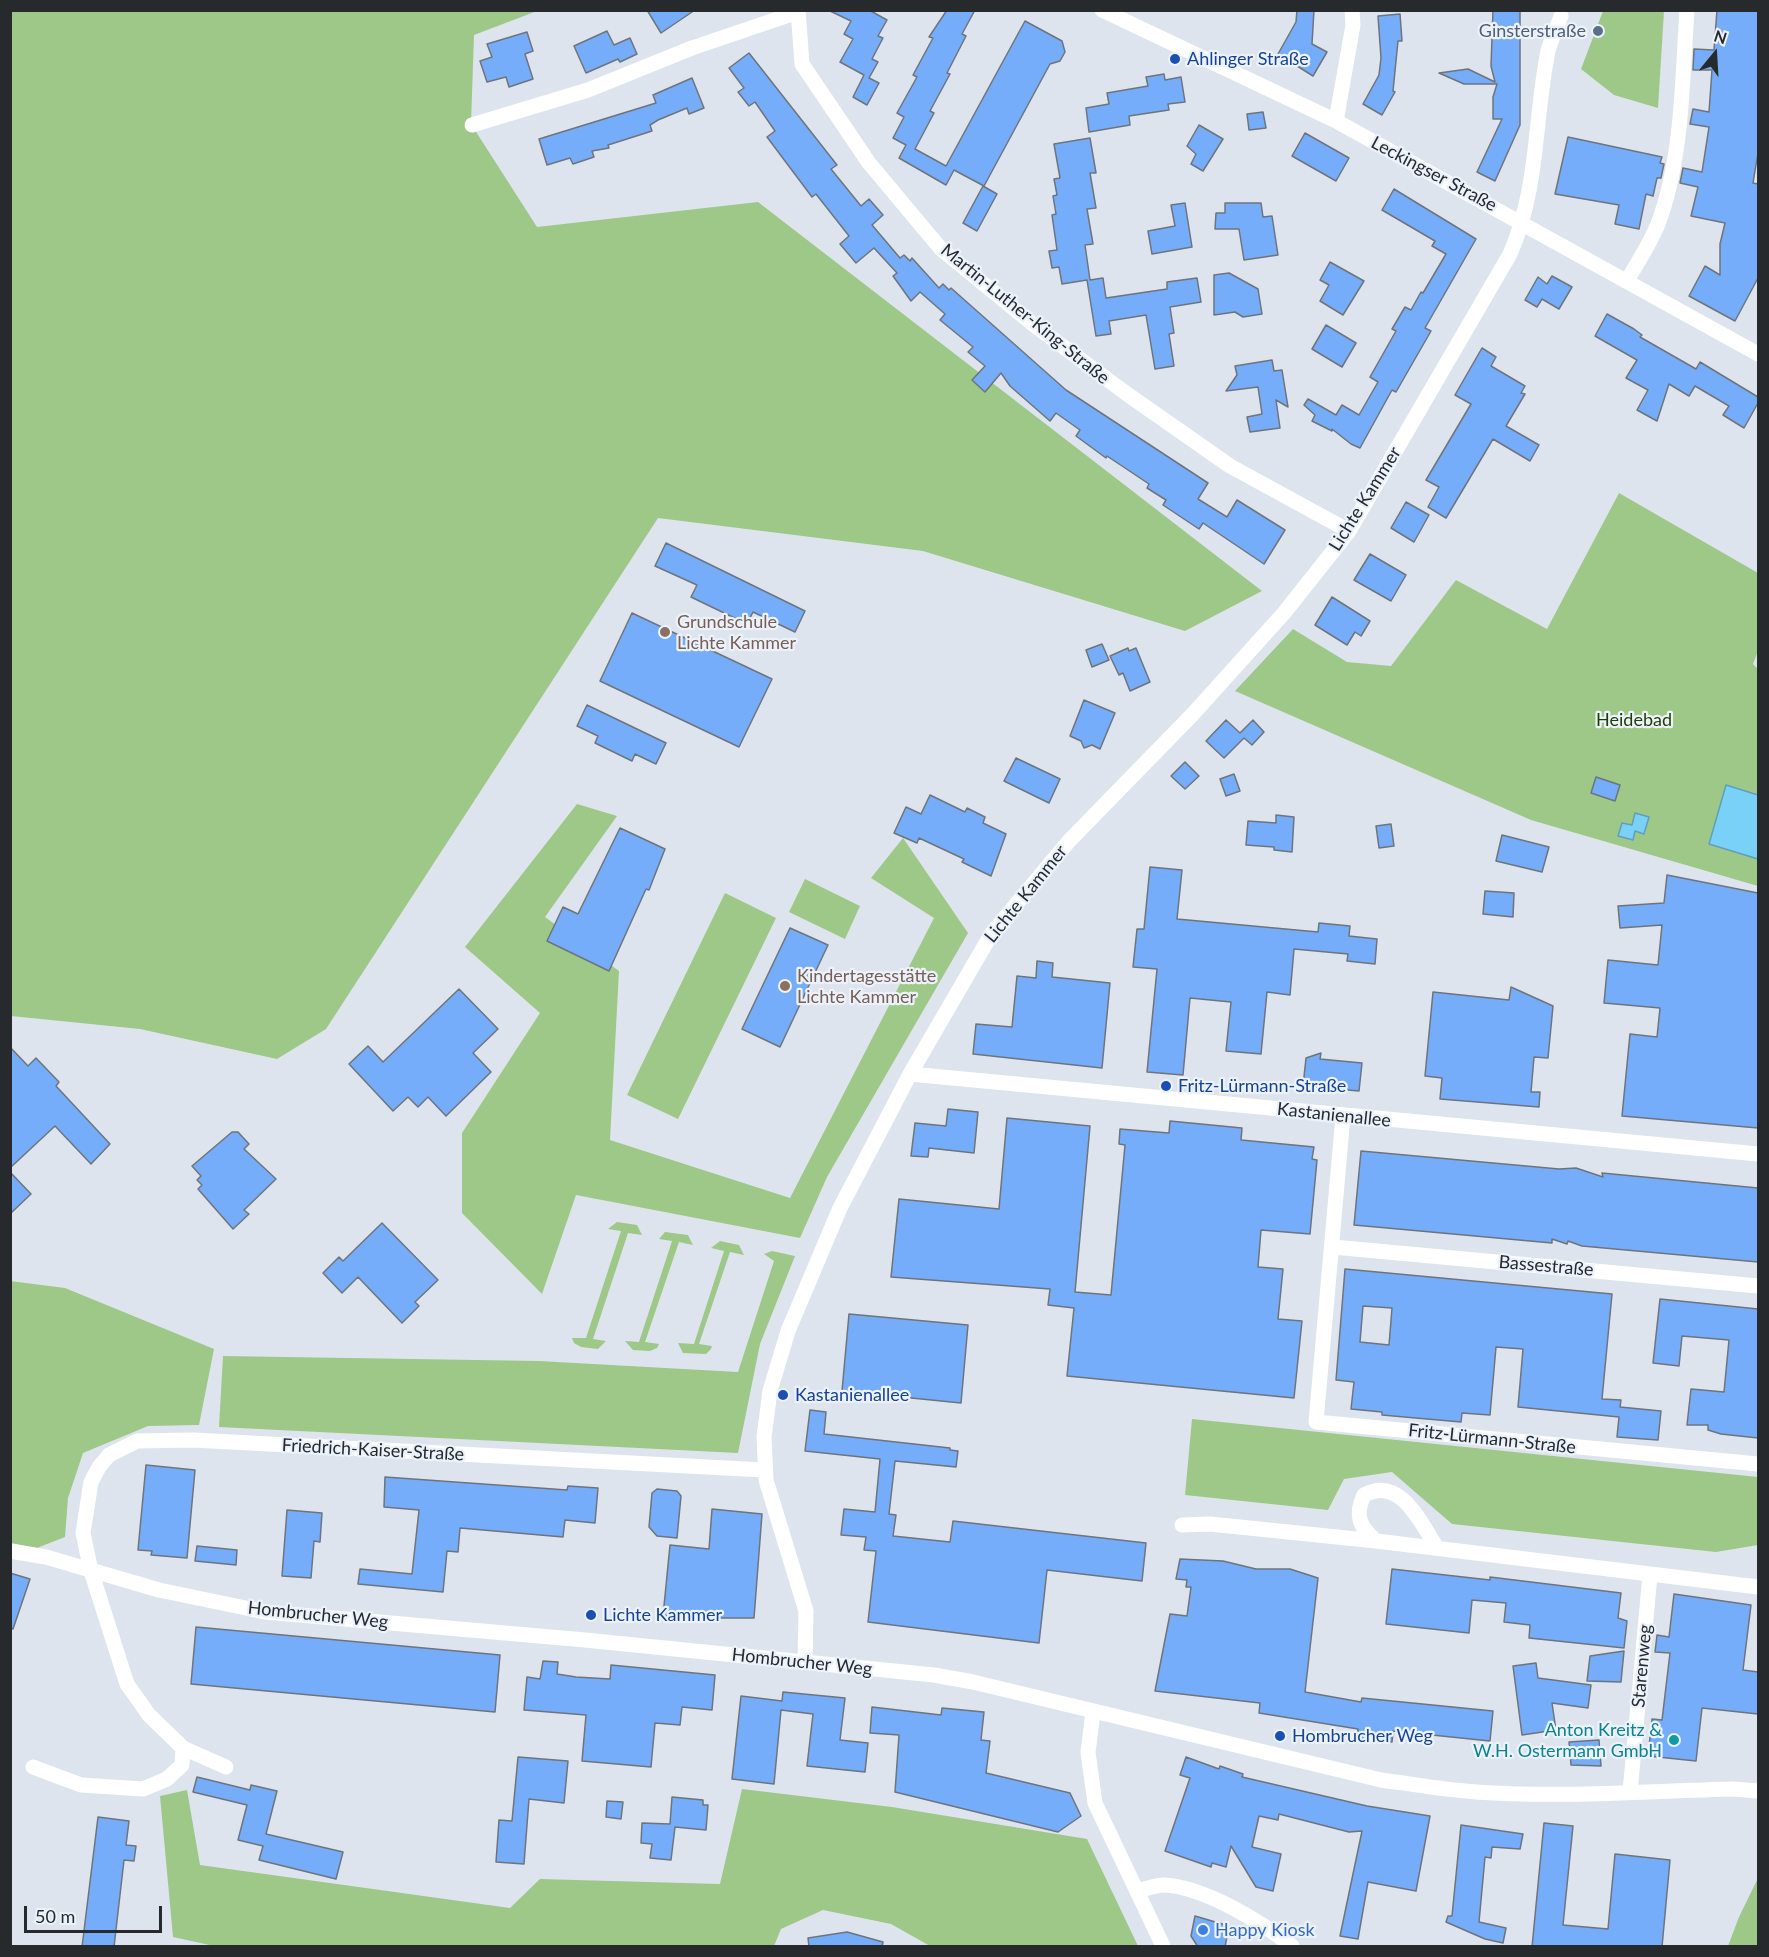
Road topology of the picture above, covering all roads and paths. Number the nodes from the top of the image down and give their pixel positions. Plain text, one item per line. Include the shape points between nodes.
1 (1102, 10) edge
2 (1352, 10) edge
3 (1688, 10) edge
4 (798, 11) edge
5 (1561, 16) dead end
6 (1336, 121) junction
7 (471, 125) dead end
8 (1523, 224) junction
9 (1627, 281) junction
10 (1758, 354) edge
11 (1349, 531) junction
12 (910, 1074) junction
13 (1343, 1116) junction
14 (1758, 1155) edge
15 (1333, 1246) junction
16 (1758, 1286) edge
17 (1758, 1464) edge
18 (764, 1470) junction
19 (1182, 1525) dead end
20 (1376, 1541) junction
21 (1437, 1548) junction
22 (10, 1551) edge
23 (91, 1571) junction
24 (1650, 1575) junction
25 (1758, 1587) edge
26 (805, 1662) junction
27 (1093, 1712) junction
28 (183, 1749) junction
29 (33, 1767) dead end
30 (226, 1767) dead end
31 (1758, 1791) edge
32 (1630, 1792) junction
33 (1137, 1891) junction
34 (1162, 1947) edge
35 (1292, 1947) edge

1 - 6 street, Leckingser Straße
2 - 6 street via 1353,25
3 - 9 street via 1674,162 1656,228
4 - 7 street, Martin-Luther-King-Straße via 588,90
4 - 11 street, Martin-Luther-King-Straße via 802,64 869,163 941,249 1034,325 1230,466
5 - 8 street via 1548,50 1538,142
6 - 8 street, Leckingser Straße
8 - 9 street, Leckingser Straße
8 - 11 street, Lichte Kammer via 1510,254
9 - 10 street, Leckingser Straße
11 - 12 street, Lichte Kammer via 1284,613 1192,715 1069,841 992,933
12 - 13 street, Kastanienallee
12 - 18 street, Lichte Kammer via 840,1208 788,1331 770,1391
13 - 14 street, Kastanienallee
13 - 15 street, Fritz-Lürmann-Straße
15 - 16 street, Bassestraße
15 - 17 street, Fritz-Lürmann-Straße via 1316,1422
18 - 23 street, Friedrich-Kaiser-Straße via 193,1440 137,1441 109,1455 91,1482 83,1533
18 - 26 street, Lichte Kammer via 806,1611
19 - 20 street via 1210,1524
20 - 21 street
20 - 21 street via 1363,1530 1358,1516 1364,1495 1376,1489 1394,1492 1404,1500
21 - 24 street
22 - 23 street, Hombrucher Weg
23 - 26 street, Hombrucher Weg via 265,1612
23 - 28 street via 127,1684 149,1715
24 - 25 street
24 - 32 street, Starenweg
26 - 27 street, Hombrucher Weg via 934,1675
27 - 32 street, Hombrucher Weg via 1391,1781 1474,1792
27 - 33 street via 1088,1752 1095,1803
28 - 29 street via 182,1764 167,1779 143,1789 81,1785
28 - 30 street
31 - 32 street, Hombrucher Weg
33 - 34 street
33 - 35 street via 1164,1885 1198,1895 1262,1923

